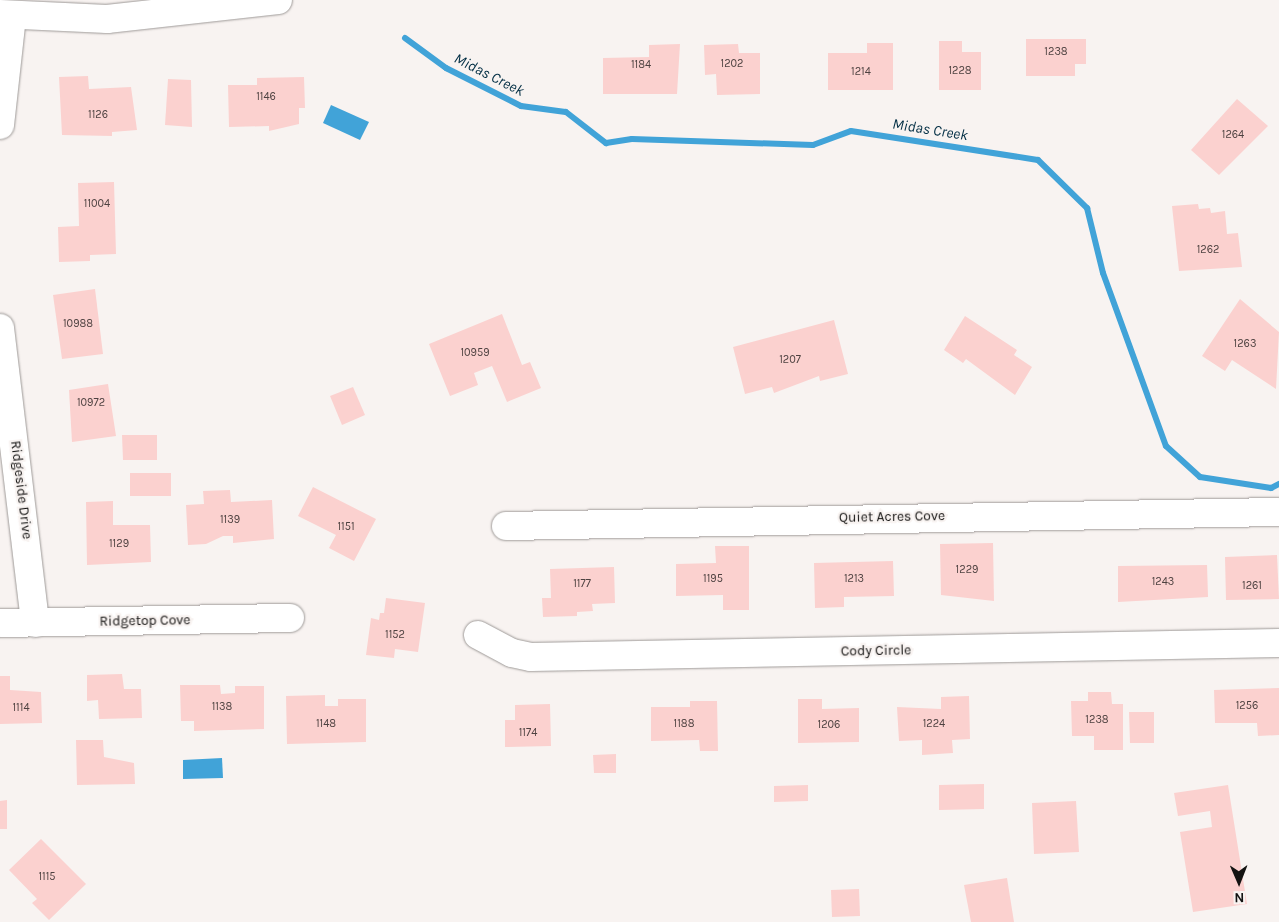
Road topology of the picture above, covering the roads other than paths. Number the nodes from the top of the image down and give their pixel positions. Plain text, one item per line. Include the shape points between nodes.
1 (278, 0) edge
2 (6, 15) edge
3 (0, 125) edge
4 (0, 328) edge
5 (1279, 512) edge
6 (506, 526) dead end
7 (290, 618) dead end
8 (0, 623) edge
9 (35, 623) junction
10 (478, 635) dead end
11 (1279, 643) edge

1 - 2 street via 107,19
2 - 3 street
4 - 9 street, Ridgeside Drive
5 - 6 street, Quiet Acres Cove
7 - 9 street, Ridgetop Cove
8 - 9 street, Ridgetop Cove
10 - 11 street, Cody Circle via 512,654 531,658

